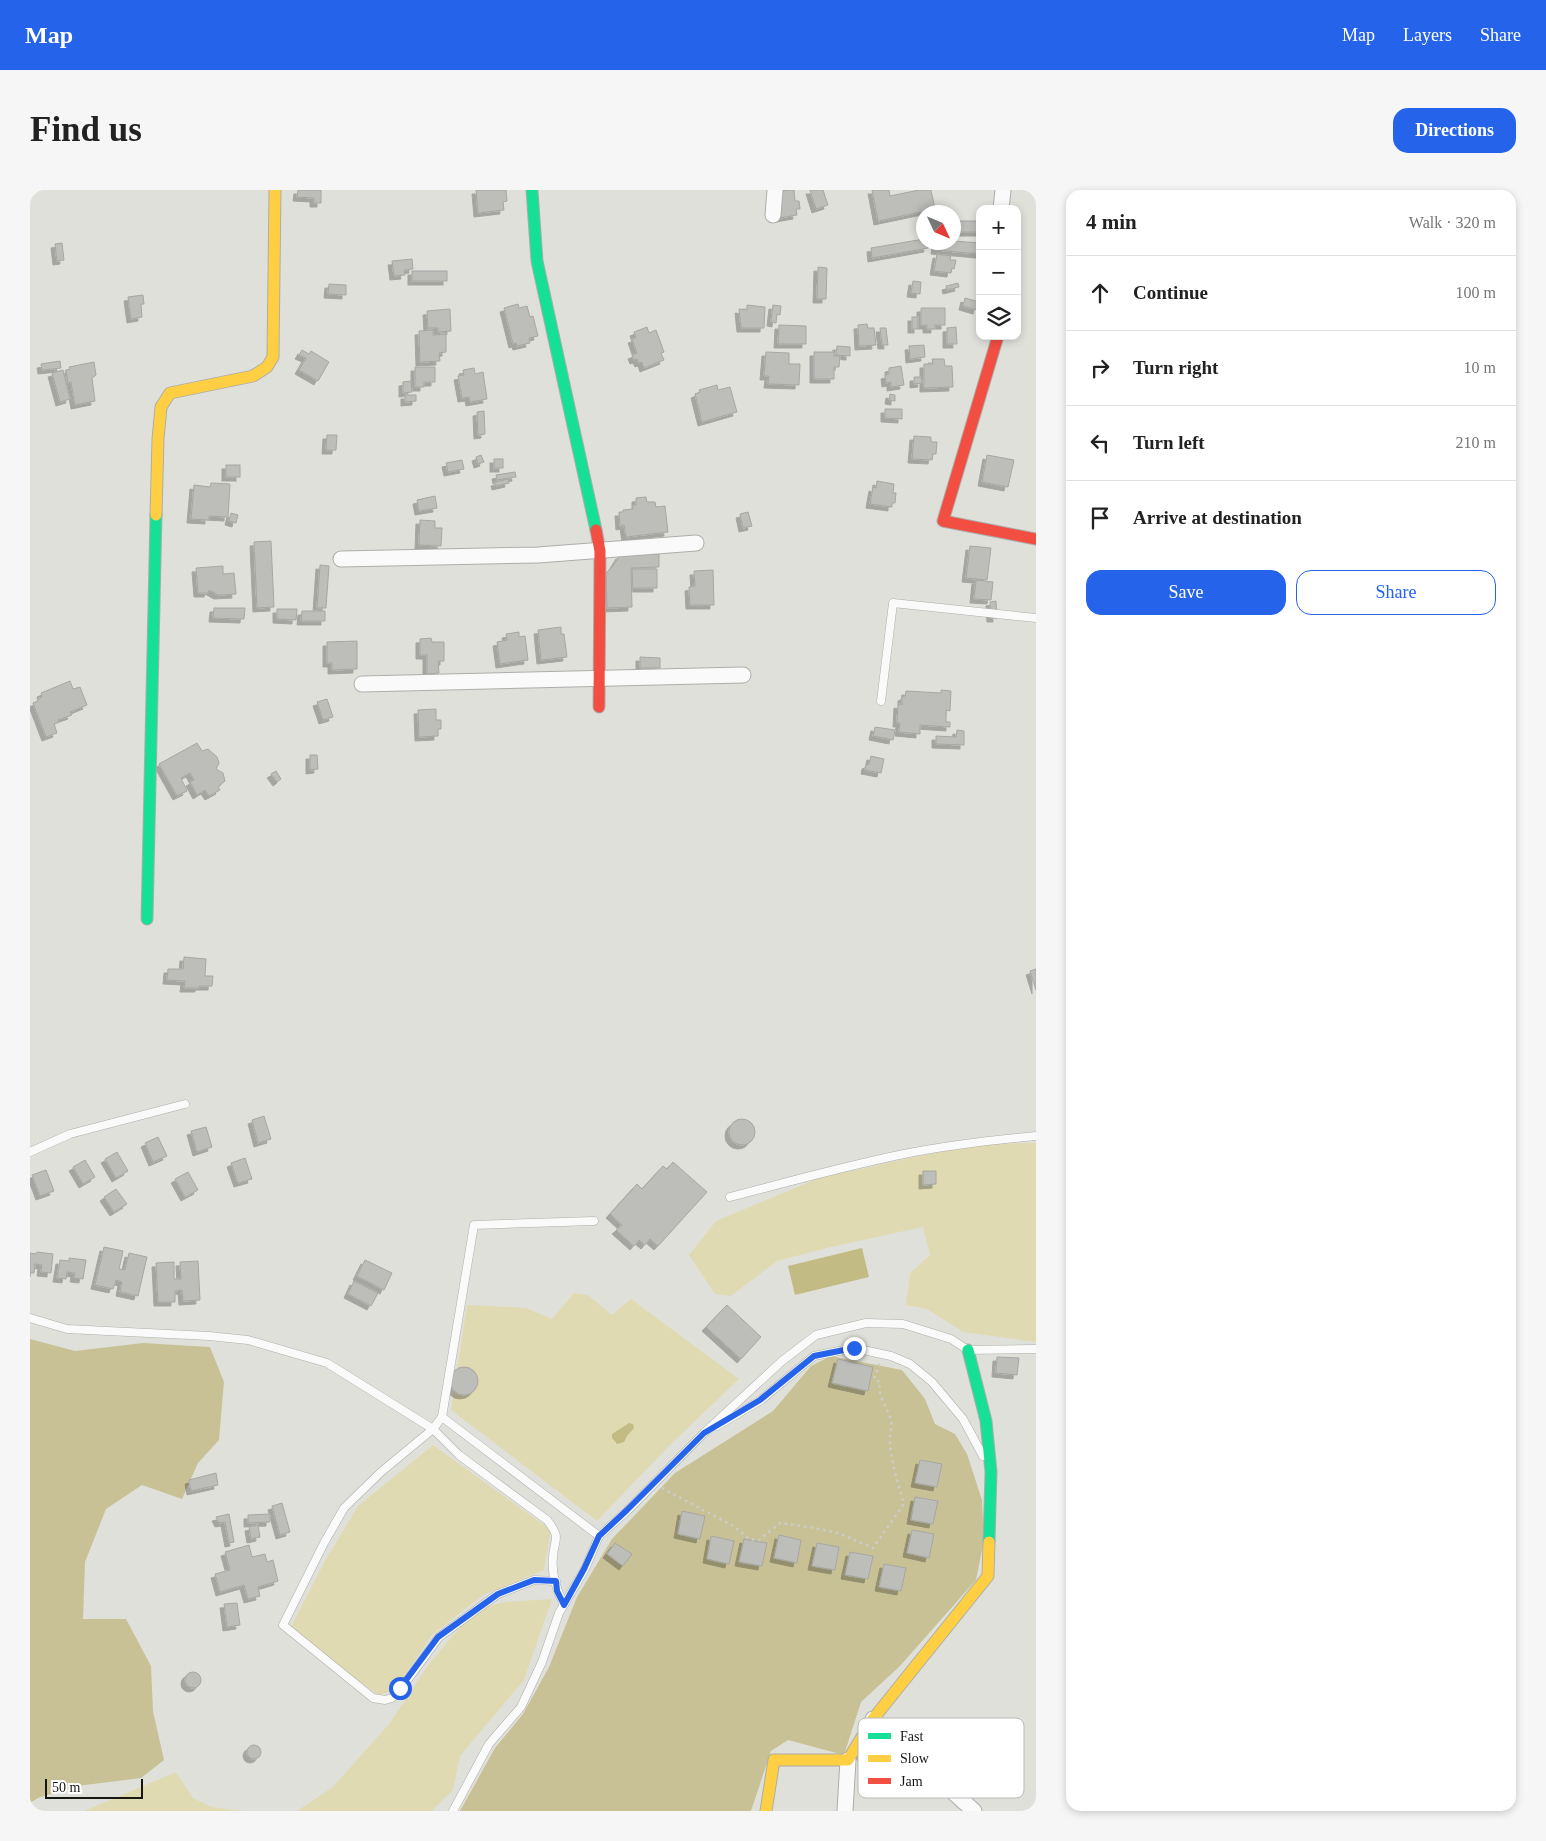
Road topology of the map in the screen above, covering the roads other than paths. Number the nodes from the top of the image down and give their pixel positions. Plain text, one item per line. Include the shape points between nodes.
1 (275, 190) edge
2 (532, 190) edge
3 (775, 190) edge
4 (1003, 190) edge
5 (1001, 205) edge
6 (773, 215) dead end
7 (997, 340) edge
8 (1036, 539) edge
9 (696, 543) dead end
10 (600, 551) junction
11 (342, 559) dead end
12 (1036, 618) edge
13 (743, 675) dead end
14 (599, 679) junction
15 (362, 684) dead end
16 (881, 700) dead end
17 (599, 707) dead end
18 (147, 918) dead end
19 (185, 1104) dead end
20 (1036, 1136) edge
21 (30, 1152) edge
22 (730, 1197) dead end
23 (594, 1221) dead end
24 (30, 1318) edge
25 (968, 1350) junction
26 (1036, 1350) edge
27 (442, 1417) junction
28 (433, 1429) junction
29 (704, 1433) junction
30 (991, 1472) junction
31 (599, 1536) junction
32 (556, 1581) junction
33 (564, 1605) junction
34 (873, 1718) edge
35 (858, 1743) edge
36 (848, 1760) junction
37 (960, 1798) edge
38 (453, 1811) edge
39 (766, 1811) edge
40 (845, 1811) edge
41 (974, 1811) edge

1 - 18 street via 273,357 267,367 253,376 170,393 161,407
2 - 10 street via 537,261
3 - 6 street
4 - 5 street
7 - 8 street via 943,521
9 - 10 street
10 - 11 street
10 - 14 street
12 - 16 lane via 894,604
13 - 14 street
14 - 15 street
14 - 17 street
19 - 21 lane via 70,1134
20 - 22 lane via 904,1154
23 - 27 lane via 474,1225
24 - 28 lane via 68,1329 248,1340 327,1363
25 - 26 lane
25 - 29 lane via 951,1338 903,1324 866,1323 816,1335 782,1361
25 - 30 street via 986,1421
27 - 28 lane
27 - 31 lane
28 - 32 lane via 460,1455 548,1520 557,1540 552,1558
28 - 32 lane via 344,1508 283,1625 373,1698 385,1700 392,1698 409,1678 438,1637 498,1594 534,1580
29 - 30 lane via 760,1400 814,1356 854,1348 910,1364 932,1382 963,1419
29 - 31 lane
30 - 34 street via 988,1576
31 - 33 lane
32 - 33 lane
33 - 38 lane via 521,1707 489,1744
35 - 36 street
36 - 39 street via 774,1760
36 - 40 street
37 - 41 street

